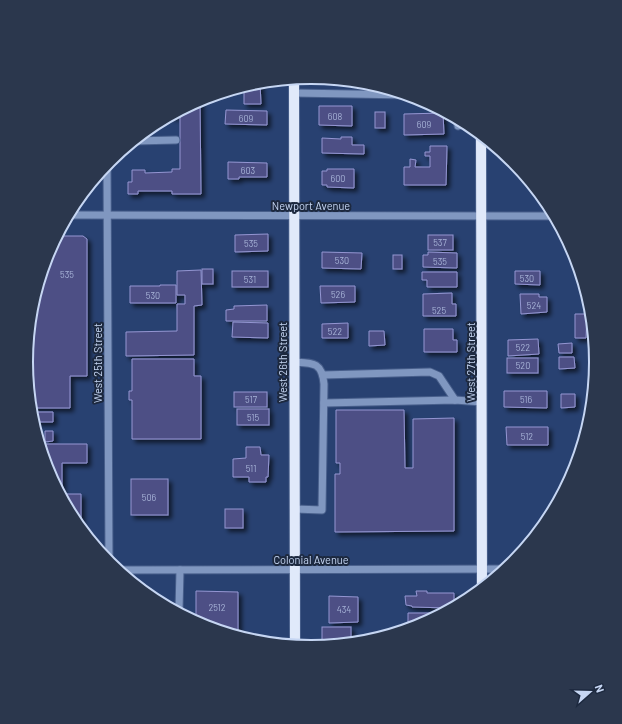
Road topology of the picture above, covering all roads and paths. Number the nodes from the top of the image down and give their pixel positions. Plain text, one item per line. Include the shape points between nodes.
1 (294, 85) edge
2 (294, 93) junction
3 (388, 95) edge
4 (176, 140) dead end
5 (142, 141) edge
6 (481, 142) edge
7 (107, 173) edge
8 (75, 216) edge
9 (108, 216) junction
10 (294, 216) junction
11 (481, 216) junction
12 (547, 216) edge
13 (294, 362) junction
14 (323, 375) junction
15 (455, 400) junction
16 (482, 402) junction
17 (324, 403) junction
18 (295, 509) junction
19 (108, 552) edge
20 (496, 569) edge
21 (127, 570) edge
22 (180, 570) junction
23 (295, 570) junction
24 (482, 570) junction
25 (482, 581) edge
26 (179, 607) edge
27 (295, 639) edge

1 - 2 main road, West 26th Street
2 - 3 street
2 - 10 main road, West 26th Street
4 - 5 street
6 - 11 main road, West 27th Street
7 - 9 street, West 25th Street
8 - 9 street, Newport Avenue
9 - 10 street, Newport Avenue
9 - 19 street, West 25th Street
10 - 11 street, Newport Avenue
10 - 13 main road, West 26th Street
11 - 12 street, Newport Avenue
11 - 16 main road, West 27th Street
13 - 14 street via 317,365
13 - 18 main road, West 26th Street
14 - 15 street via 430,372 439,376
14 - 17 street
15 - 16 street
15 - 17 street
16 - 24 main road, West 27th Street
17 - 18 street via 322,510
18 - 23 main road, West 26th Street
20 - 24 street, Colonial Avenue
21 - 22 street, Colonial Avenue
22 - 23 street, Colonial Avenue
22 - 26 street
23 - 24 street, Colonial Avenue
23 - 27 main road, West 26th Street
24 - 25 main road, West 27th Street

